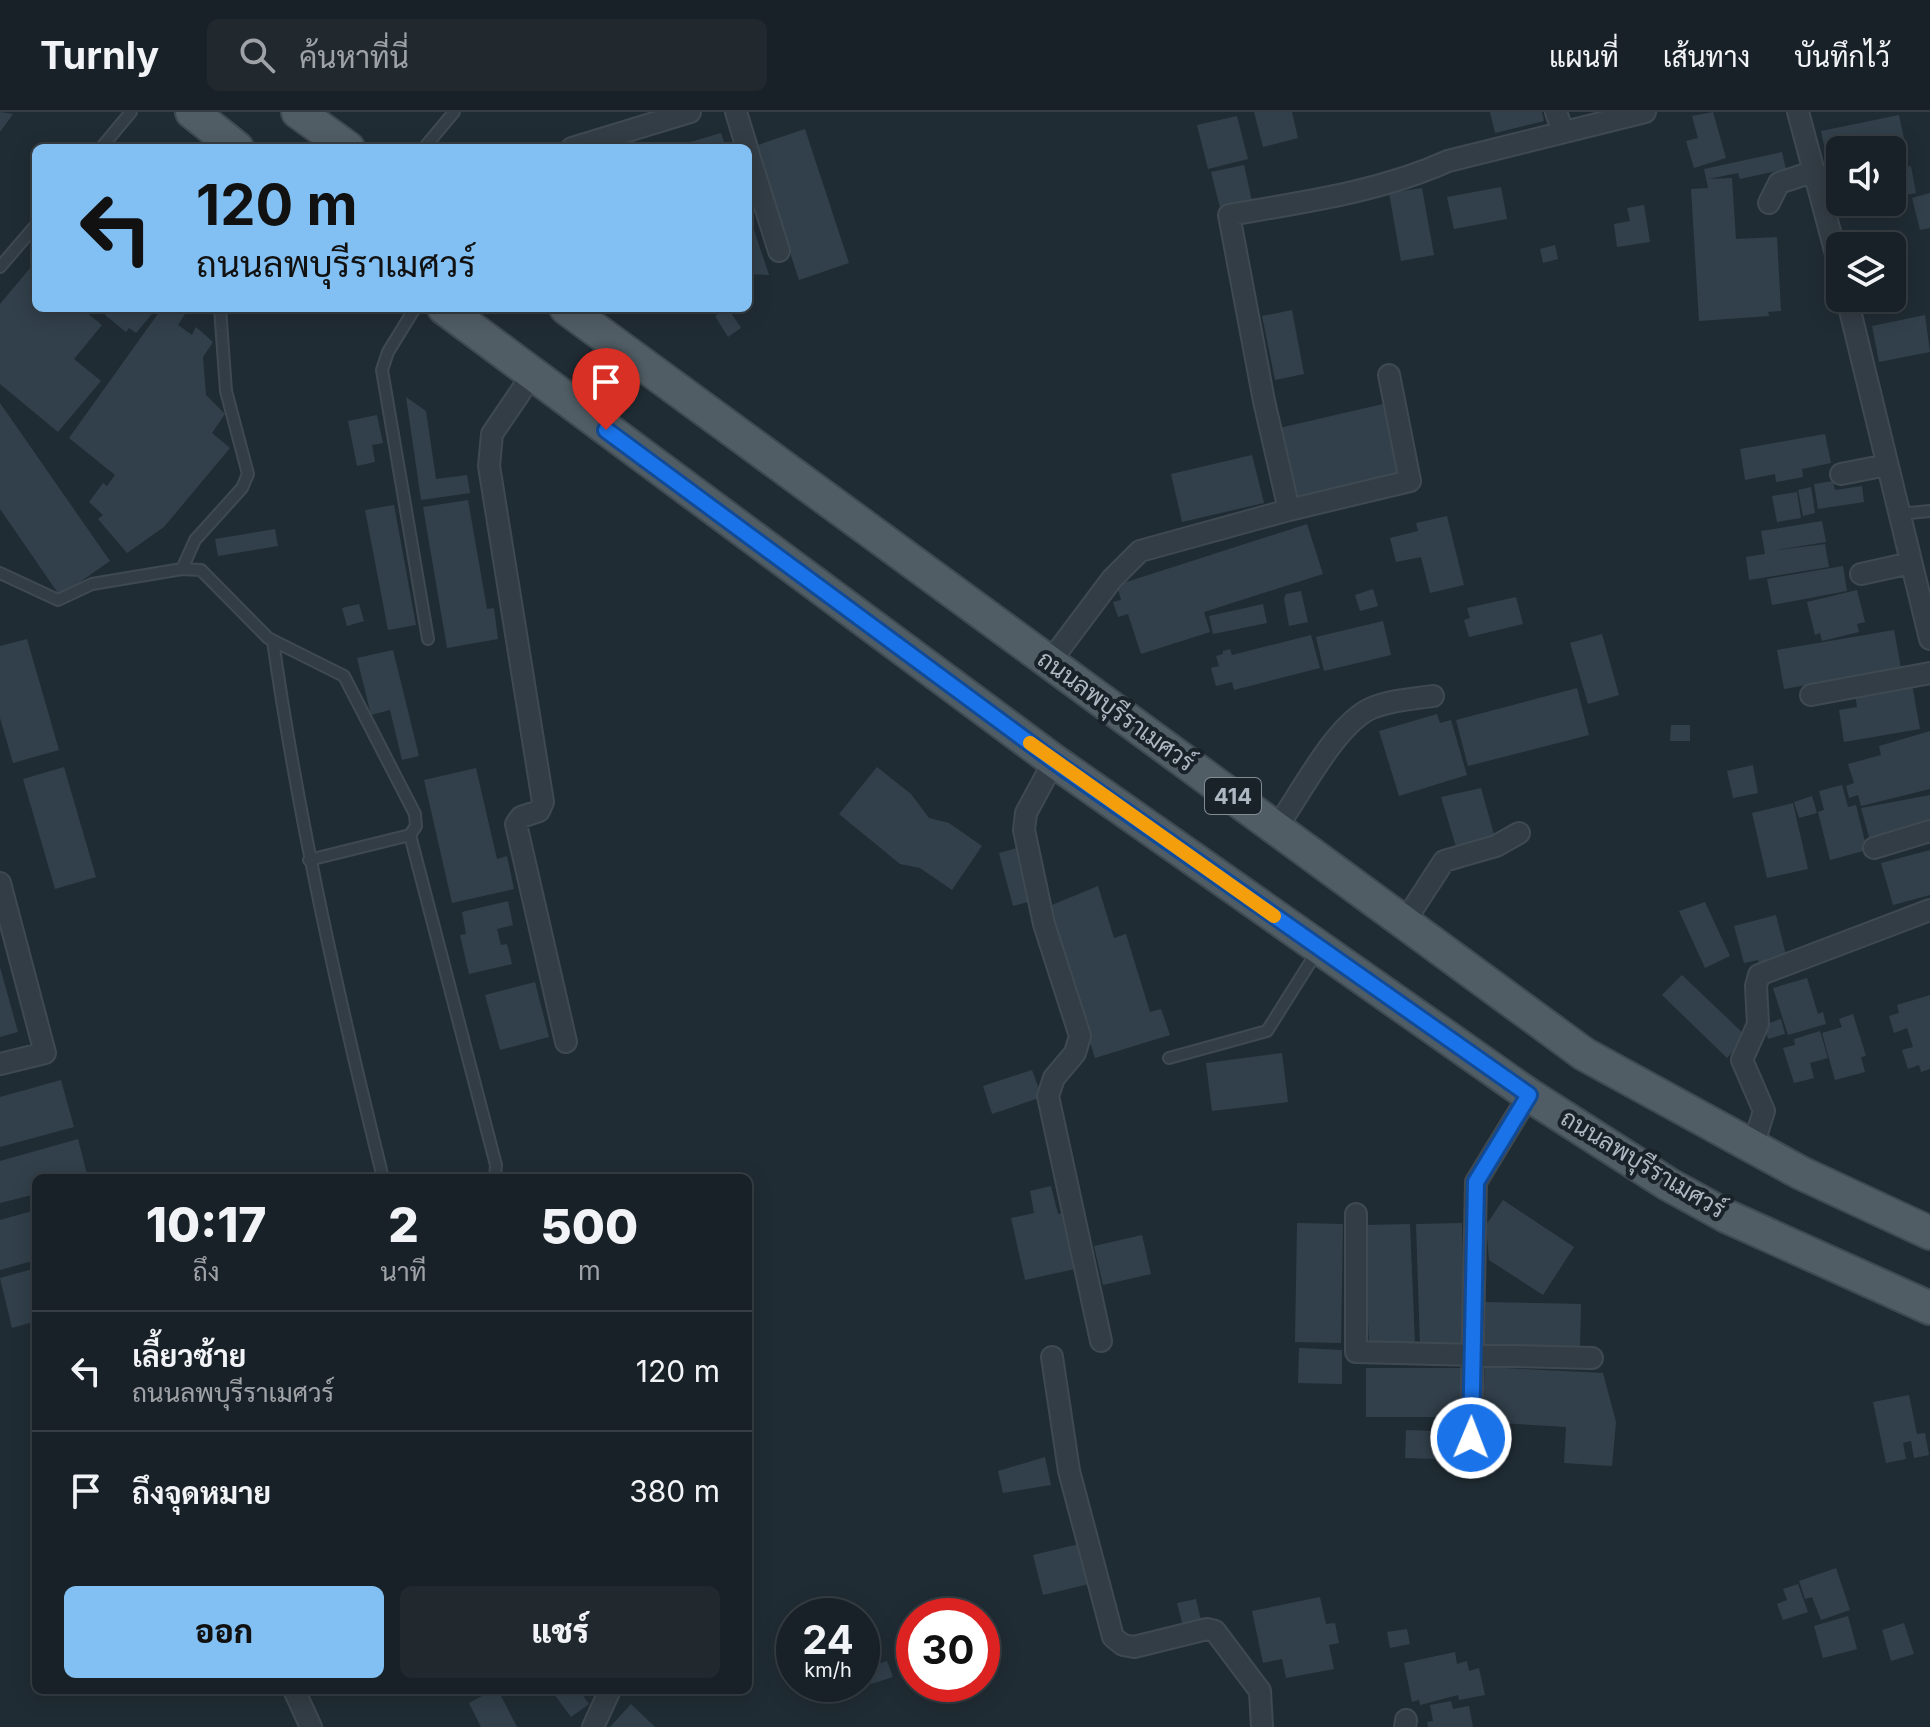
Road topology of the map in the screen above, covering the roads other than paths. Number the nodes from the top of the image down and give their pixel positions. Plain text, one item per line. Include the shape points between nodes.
1 (131, 112) edge
2 (192, 112) edge
3 (454, 112) edge
4 (690, 112) edge
5 (736, 112) edge
6 (1556, 112) edge
7 (1645, 112) edge
8 (1798, 112) edge
9 (307, 115) edge
10 (1563, 132) junction
11 (104, 144) edge
12 (232, 144) edge
13 (343, 144) edge
14 (427, 144) edge
15 (585, 144) edge
16 (745, 144) edge
17 (752, 166) edge
18 (1815, 171) junction
19 (1769, 203) dead end
20 (32, 230) edge
21 (1831, 232) edge
22 (779, 251) dead end
23 (0, 267) edge
24 (220, 312) edge
25 (413, 312) edge
26 (449, 312) edge
27 (577, 312) edge
28 (1850, 312) edge
29 (532, 375) junction
30 (1389, 375) dead end
31 (1887, 465) junction
32 (1841, 474) dead end
33 (1289, 510) junction
34 (1930, 511) edge
35 (1899, 514) junction
36 (1911, 563) junction
37 (182, 569) junction
38 (0, 573) edge
39 (1861, 574) dead end
40 (428, 639) dead end
41 (1930, 639) edge
42 (273, 641) junction
43 (1049, 663) junction
44 (1930, 673) edge
45 (1811, 695) dead end
46 (1433, 696) dead end
47 (1054, 761) junction
48 (1277, 827) junction
49 (1930, 831) edge
50 (1519, 833) dead end
51 (410, 835) junction
52 (1874, 848) dead end
53 (309, 860) junction
54 (0, 883) edge
55 (1930, 910) edge
56 (1405, 921) junction
57 (1319, 948) junction
58 (566, 1042) dead end
59 (1169, 1058) dead end
60 (0, 1064) edge
61 (1529, 1095) junction
62 (1753, 1146) junction
63 (382, 1174) edge
64 (495, 1174) edge
65 (1356, 1214) dead end
66 (1930, 1233) edge
67 (1930, 1308) edge
68 (1101, 1341) dead end
69 (1472, 1355) junction
70 (1052, 1357) dead end
71 (1592, 1358) dead end
72 (1471, 1438) dead end
73 (296, 1694) edge
74 (608, 1694) edge
75 (311, 1727) edge
76 (593, 1727) edge
77 (1262, 1727) edge

1 - 11 lane
2 - 12 main road
3 - 14 lane
4 - 15 street
5 - 16 street
6 - 10 street
7 - 10 street
8 - 18 street
9 - 13 main road
10 - 33 street via 1448,161 1371,189 1229,215
17 - 22 street
18 - 19 street via 1779,183
18 - 21 street
20 - 23 lane
24 - 37 lane via 222,368 247,481 195,540
25 - 40 lane via 382,370
26 - 29 main road, ถนนลพบุรีราเมศวร์
27 - 43 main road, ถนนลพบุรีราเมศวร์ / 414
28 - 31 street
29 - 47 main road, ถนนลพบุรีราเมศวร์
29 - 58 street via 492,434 489,466 543,802 539,811 516,824
30 - 33 street via 1410,481
31 - 32 street
31 - 35 street
33 - 43 street via 1140,551 1112,579
34 - 35 lane
35 - 36 street
36 - 39 street
36 - 41 street
37 - 38 lane via 92,584 58,600
37 - 42 lane via 205,572
42 - 51 lane via 335,669 348,681 411,804 416,821
42 - 53 lane
43 - 48 main road, ถนนลพบุรีราเมศวร์ / 414
44 - 45 street
46 - 48 street via 1386,703 1361,714 1341,734
47 - 57 main road, ถนนลพบุรีราเมศวร์
47 - 68 street via 1026,813 1024,830 1044,924 1079,1027 1075,1053 1054,1078 1048,1096
48 - 56 main road, ถนนลพบุรีราเมศวร์ / 414
49 - 52 street
50 - 56 street via 1496,846 1444,861
51 - 53 lane
51 - 64 lane
53 - 63 lane
54 - 60 street via 45,1053
55 - 62 street via 1757,977 1759,1021 1742,1060 1764,1111
56 - 62 main road, ถนนลพบุรีราเมศวร์ / 414 via 1584,1054
57 - 59 lane via 1267,1031
57 - 61 main road, ถนนลพบุรีราเมศวร์
61 - 67 main road, ถนนลพบุรีราเมศวร์ via 1726,1216
61 - 69 street via 1476,1182
62 - 66 main road, ถนนลพบุรีราเมศวร์ / 414
65 - 69 street via 1356,1352
69 - 71 street
69 - 72 street
70 - 77 street via 1069,1471 1113,1637 1134,1647 1215,1631 1260,1691
73 - 75 street
74 - 76 street

